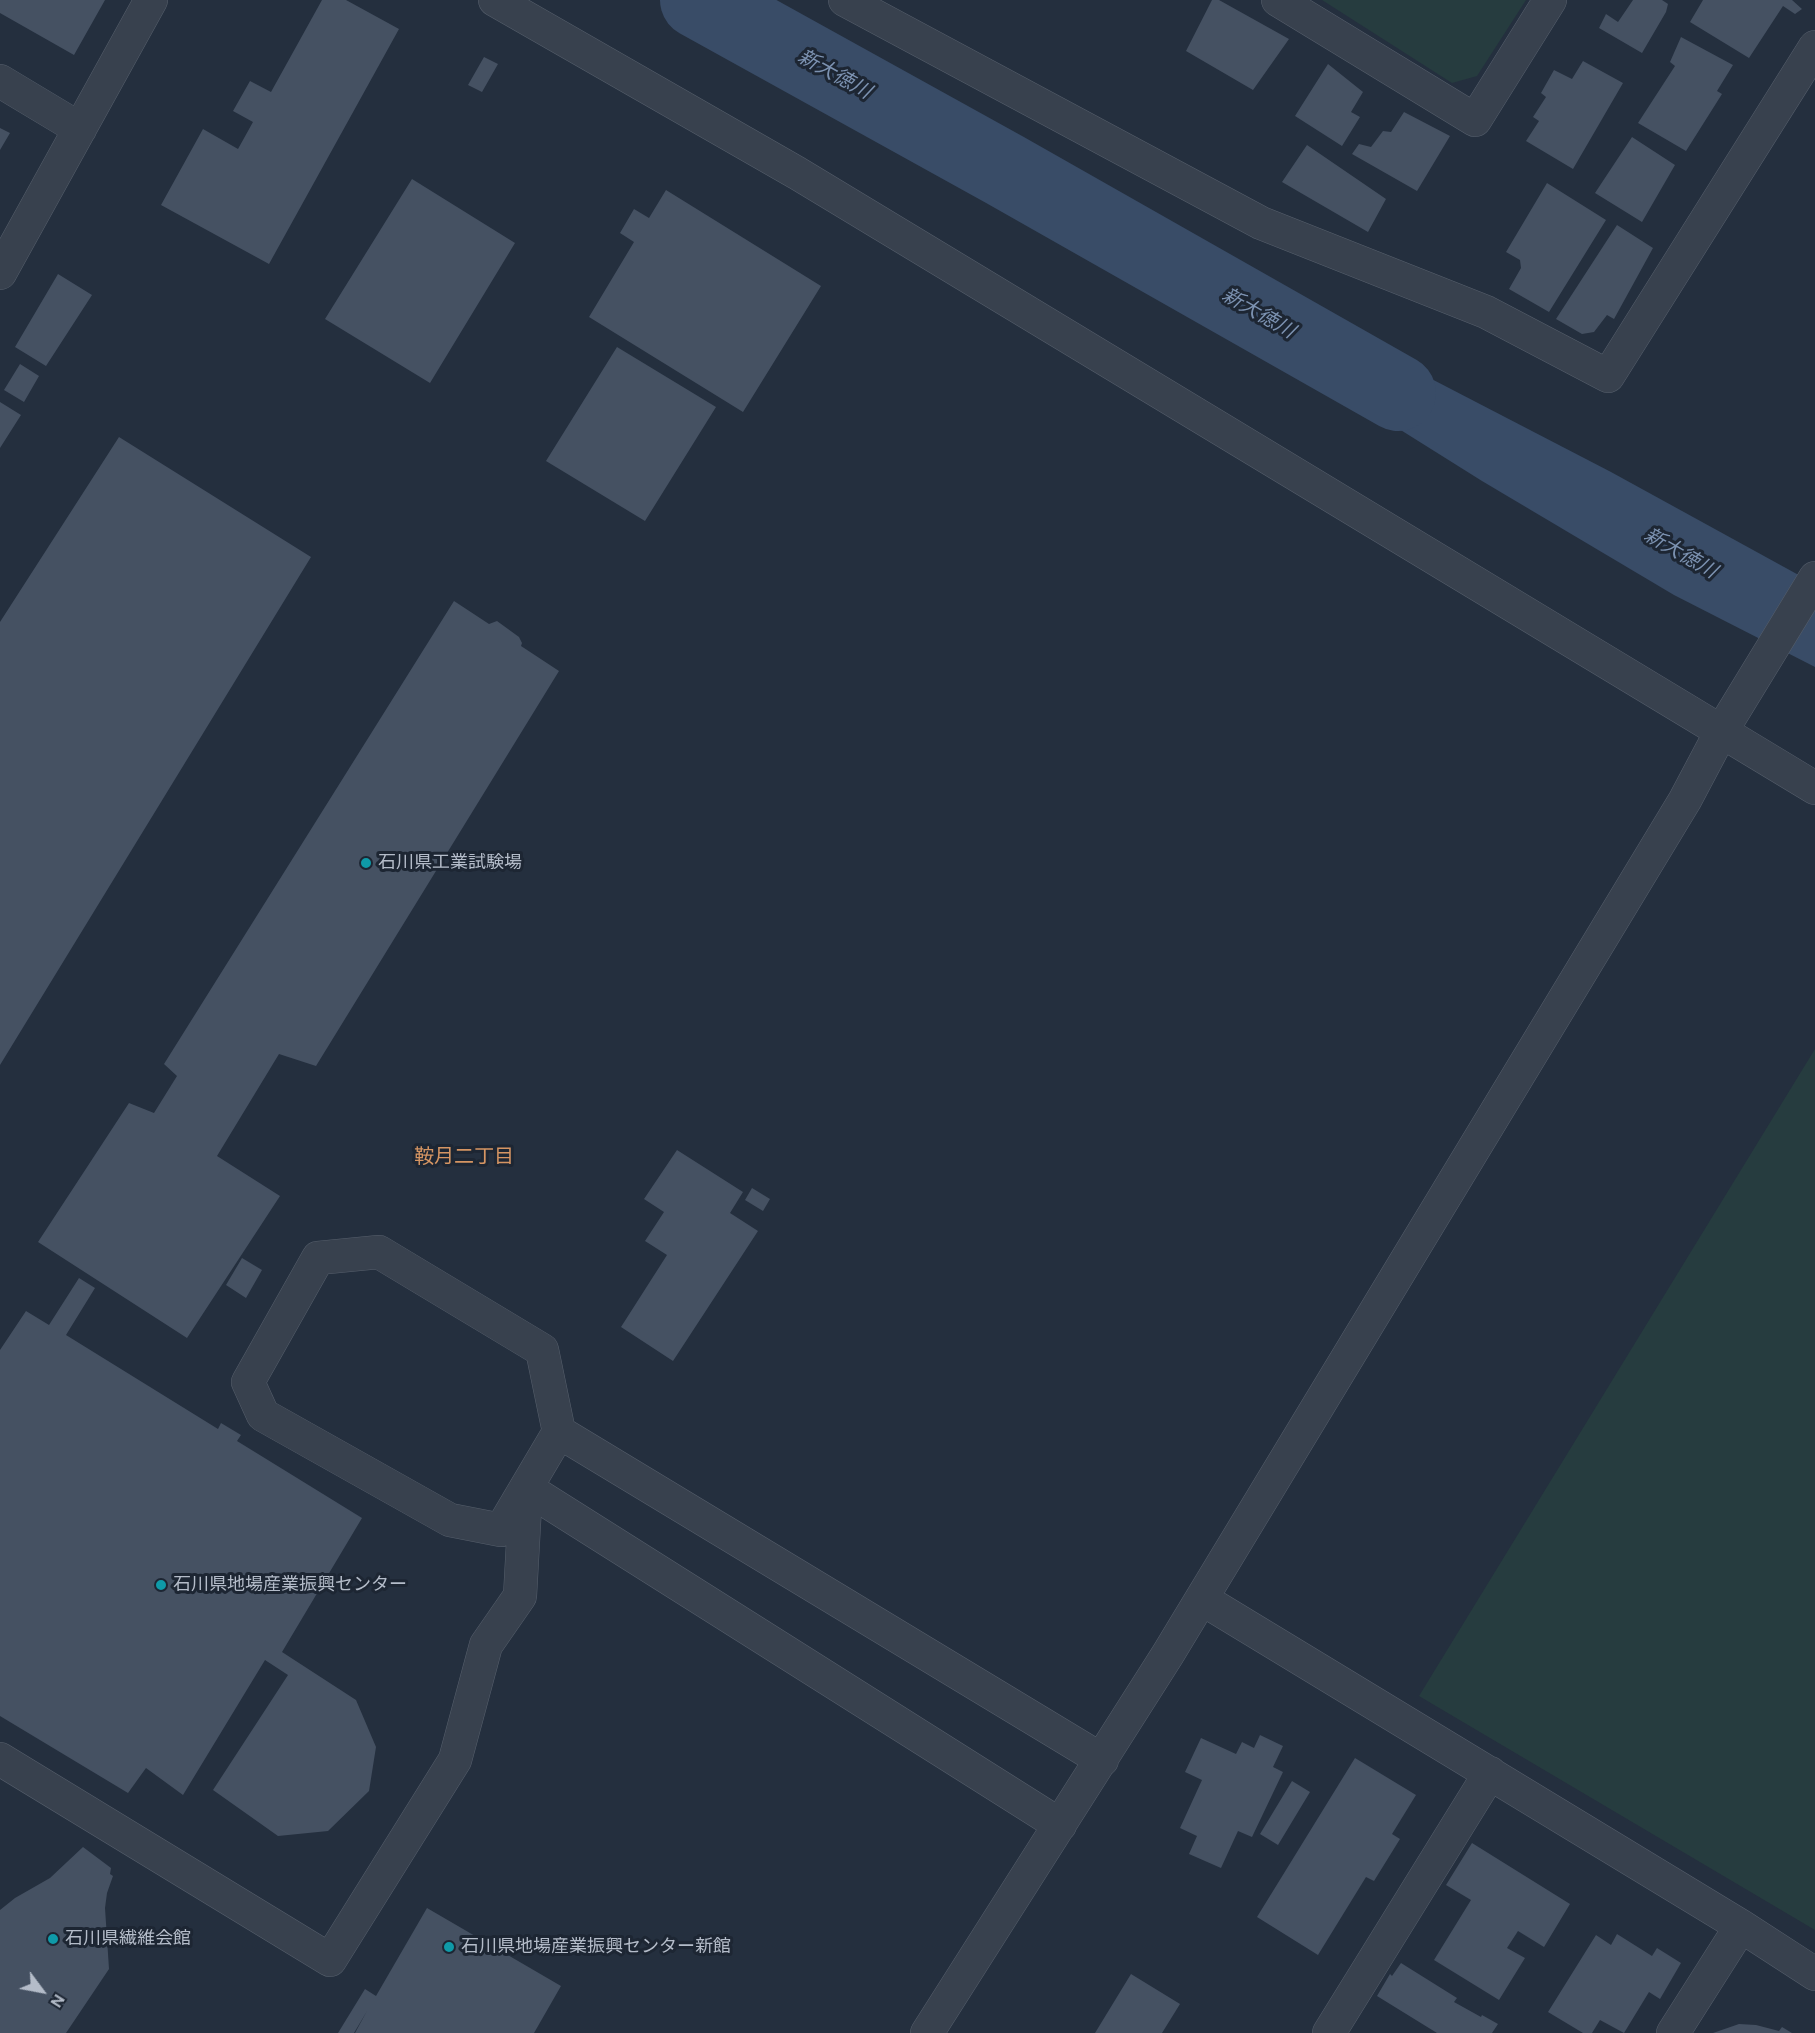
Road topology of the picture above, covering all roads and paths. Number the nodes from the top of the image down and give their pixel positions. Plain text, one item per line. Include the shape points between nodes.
1 (151, 0) edge
2 (495, 0) edge
3 (845, 0) edge
4 (1278, 0) edge
5 (1551, 0) edge
6 (1815, 47) edge
7 (0, 81) edge
8 (80, 129) junction
9 (0, 273) edge
10 (1815, 578) edge
11 (1721, 732) junction
12 (1815, 788) edge
13 (560, 1432) junction
14 (526, 1488) junction
15 (1202, 1599) junction
16 (0, 1759) edge
17 (1102, 1760) junction
18 (1490, 1773) junction
19 (1060, 1825) junction
20 (1741, 1926) junction
21 (1815, 1974) edge
22 (927, 2033) edge
23 (1329, 2033) edge
24 (1673, 2033) edge

1 - 8 street
2 - 11 street via 797,173
3 - 6 street via 1261,223 1486,312 1608,376
4 - 5 street via 1475,120
7 - 8 street
8 - 9 street
10 - 11 street
11 - 12 street
11 - 15 street via 1685,800
13 - 14 street
13 - 14 street via 542,1350 378,1252 318,1258 248,1382 263,1415 450,1520 501,1530
13 - 17 street
14 - 16 street via 520,1596 486,1645 455,1760 330,1960
14 - 19 street
15 - 17 street
15 - 18 street
17 - 19 street
18 - 20 street
18 - 23 street
19 - 22 street
20 - 21 street
20 - 24 street

